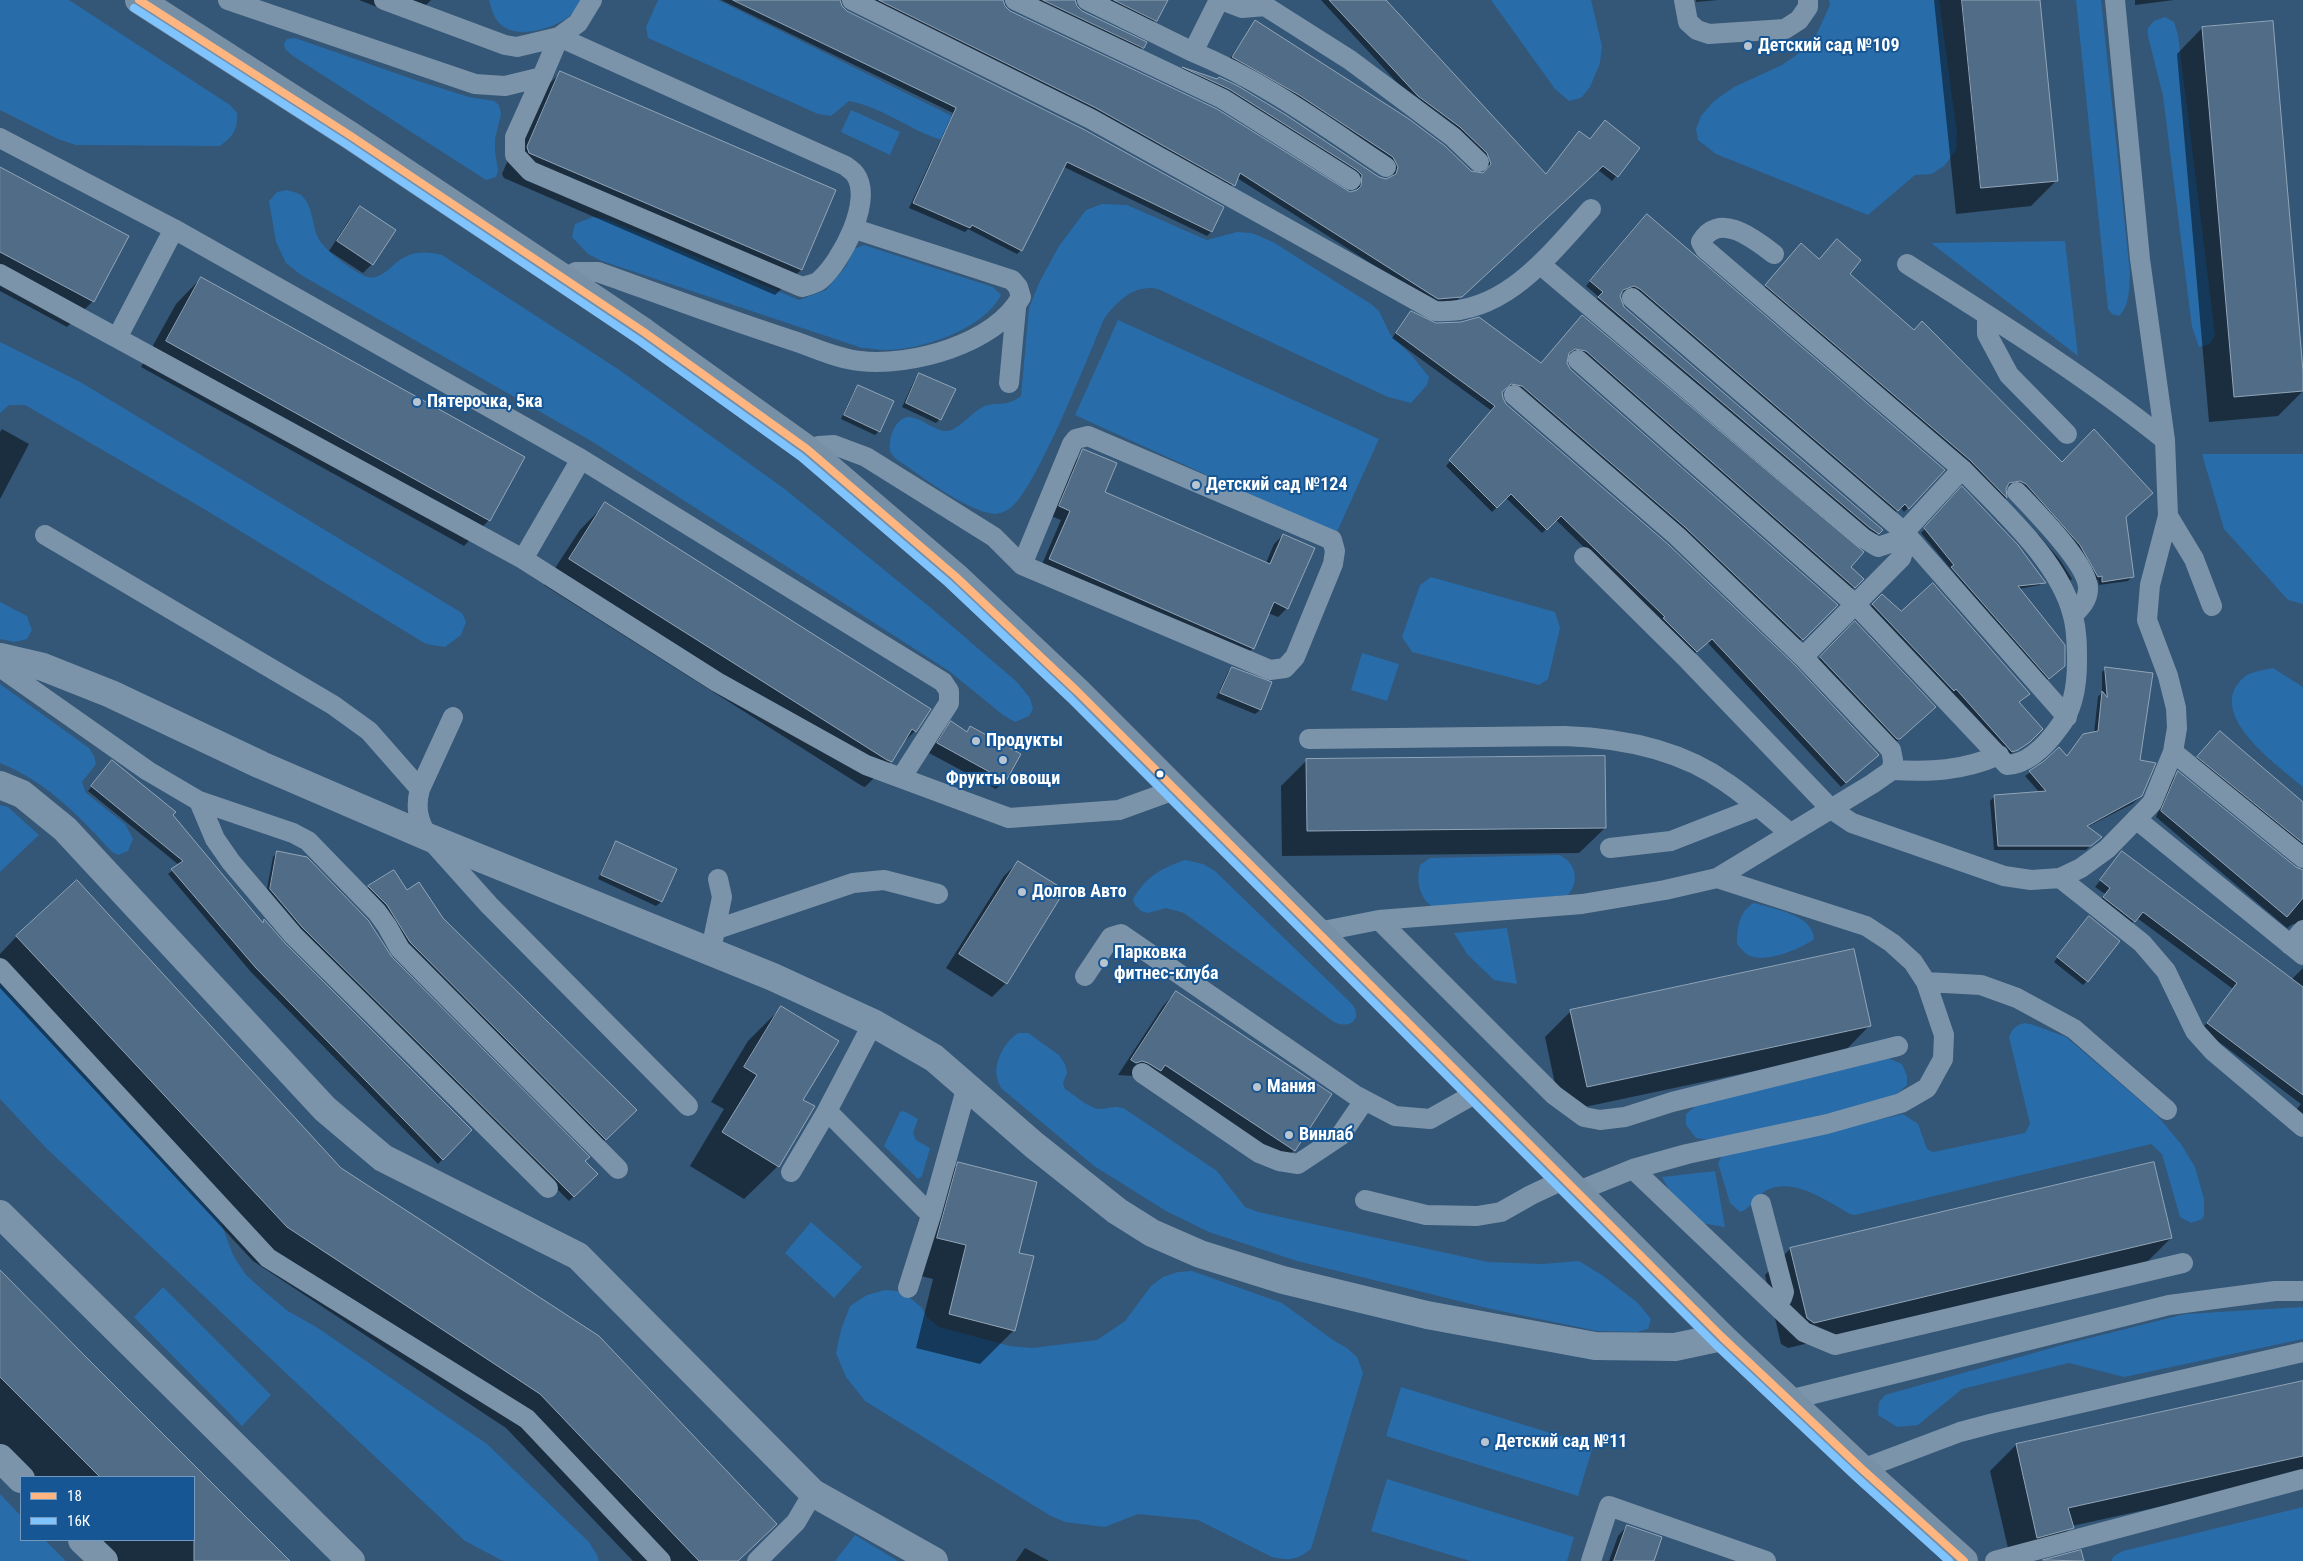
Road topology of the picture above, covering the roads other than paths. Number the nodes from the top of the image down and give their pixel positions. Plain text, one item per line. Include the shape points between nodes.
1 (139, 0) edge
2 (228, 0) edge
3 (384, 0) edge
4 (592, 0) edge
5 (852, 0) edge
6 (1015, 0) edge
7 (1087, 0) edge
8 (1220, 0) edge
9 (1684, 0) edge
10 (1808, 0) edge
11 (2115, 0) edge
12 (1252, 4) edge
13 (560, 37) junction
14 (1193, 52) junction
15 (542, 77) junction
16 (0, 138) edge
17 (1479, 162) dead end
18 (1386, 167) dead end
19 (1351, 180) dead end
20 (1591, 209) dead end
21 (855, 228) junction
22 (174, 229) junction
23 (1774, 254) dead end
24 (1907, 264) dead end
25 (1541, 265) junction
26 (0, 274) edge
27 (564, 279) junction
28 (1632, 298) dead end
29 (1016, 308) junction
30 (1987, 315) junction
31 (118, 338) junction
32 (1578, 360) dead end
33 (1009, 383) dead end
34 (1514, 395) dead end
35 (2067, 434) dead end
36 (2165, 440) junction
37 (807, 449) junction
38 (581, 459) junction
39 (1962, 469) junction
40 (2017, 492) dead end
41 (2168, 516) junction
42 (1904, 532) junction
43 (45, 535) dead end
44 (1584, 557) dead end
45 (523, 559) junction
46 (1022, 565) junction
47 (1856, 606) junction
48 (2212, 606) dead end
49 (2073, 614) junction
50 (0, 657) edge
51 (1803, 657) junction
52 (0, 667) edge
53 (453, 717) dead end
54 (2067, 717) junction
55 (1309, 739) dead end
56 (2173, 752) junction
57 (1999, 755) junction
58 (1892, 770) junction
59 (901, 778) junction
60 (0, 786) edge
61 (420, 789) junction
62 (1177, 789) junction
63 (199, 801) junction
64 (1758, 807) junction
65 (1831, 808) junction
66 (2136, 819) junction
67 (1790, 833) junction
68 (428, 837) junction
69 (1610, 848) dead end
70 (2303, 858) edge
71 (1717, 878) junction
72 (2060, 878) junction
73 (718, 879) dead end
74 (938, 894) dead end
75 (1379, 920) junction
76 (2303, 930) edge
77 (1318, 932) junction
78 (713, 940) junction
79 (2297, 950) edge
80 (0, 968) edge
81 (1085, 976) dead end
82 (1926, 982) junction
83 (873, 1023) junction
84 (1898, 1046) dead end
85 (1142, 1073) dead end
86 (967, 1086) junction
87 (1478, 1092) junction
88 (1364, 1101) junction
89 (688, 1106) dead end
90 (2167, 1110) dead end
91 (827, 1111) junction
92 (2303, 1127) edge
93 (618, 1169) dead end
94 (1633, 1169) junction
95 (791, 1172) dead end
96 (1570, 1186) junction
97 (548, 1188) dead end
98 (1365, 1200) dead end
99 (1761, 1204) dead end
100 (0, 1214) edge
101 (931, 1215) junction
102 (2183, 1263) dead end
103 (908, 1288) dead end
104 (2303, 1291) edge
105 (1776, 1304) junction
106 (1722, 1337) junction
107 (2303, 1352) edge
108 (1788, 1400) junction
109 (0, 1458) edge
110 (1862, 1469) junction
111 (20, 1478) edge
112 (2303, 1479) edge
113 (813, 1493) junction
114 (83, 1541) edge
115 (104, 1561) edge
116 (351, 1561) edge
117 (661, 1561) edge
118 (757, 1561) edge
119 (934, 1561) edge
120 (1591, 1561) edge
121 (1766, 1561) edge
122 (1964, 1561) edge
123 (1995, 1561) edge

1 - 27 main road via 351,136
2 - 15 lane via 475,84 505,86
3 - 13 lane via 505,45 524,46
4 - 13 lane via 578,23
5 - 25 lane via 1091,119 1435,311 1464,310 1482,305
6 - 19 lane via 1223,99
7 - 14 lane
8 - 12 lane via 1230,5
8 - 14 lane
9 - 10 lane via 1688,22 1709,34 1786,29 1799,20 1808,7
11 - 36 lane via 2140,258
12 - 17 lane via 1266,6 1350,60 1453,138
13 - 15 lane
13 - 21 lane via 846,166 856,175 860,194
14 - 18 lane via 1256,82
15 - 21 lane via 515,137 514,147 523,166 550,181 802,288 819,282 838,259
16 - 22 lane
20 - 25 lane
21 - 29 lane via 1012,280 1021,297
22 - 31 lane
22 - 38 lane
23 - 39 lane via 1751,237 1726,227 1712,230 1701,242 1705,249
24 - 30 lane
25 - 42 lane via 1863,538 1878,547 1896,541
26 - 31 lane
27 - 29 lane via 576,272 598,272 848,358 883,363 940,354 996,324
27 - 37 main road
28 - 42 lane
29 - 33 lane
30 - 35 lane via 1987,334 2009,375
30 - 36 lane via 2085,378
31 - 45 lane
32 - 47 lane
34 - 51 lane via 1677,536
36 - 41 lane
37 - 46 lane via 834,445 866,457 994,538
37 - 62 main road via 955,576
38 - 45 lane
38 - 59 lane via 942,682 949,691 949,703
39 - 42 lane
39 - 49 lane via 2048,564
40 - 49 lane via 2085,572 2089,588 2086,600
41 - 48 lane via 2194,559
41 - 56 lane via 2150,585 2147,620 2176,708
42 - 47 lane via 1905,546 1901,558
42 - 54 lane
43 - 61 lane via 333,705 369,731
44 - 65 lane
45 - 59 lane via 717,682 866,765
46 - 46 lane via 1270,670 1285,668 1295,657 1333,564 1335,551 1332,540 1088,436 1076,439 1072,444
47 - 51 lane
47 - 57 lane
49 - 54 lane via 2077,683
50 - 68 street via 43,667 111,694 260,765
51 - 58 lane via 1891,750
52 - 63 lane via 148,771
53 - 61 lane
54 - 57 lane via 2050,740 2017,764 2007,765
55 - 64 lane via 1600,737 1642,744 1690,763 1726,782
56 - 66 lane via 2152,804
56 - 70 lane
57 - 58 lane via 1958,769
58 - 65 lane
59 - 62 lane via 1009,818 1118,810
60 - 113 street via 22,794 66,829 325,1109 383,1158 578,1256
61 - 68 lane via 417,802 420,824
62 - 77 main road
63 - 93 lane via 308,841 376,912 400,949
63 - 97 lane via 215,839 231,862 293,935
64 - 67 lane
64 - 69 lane via 1671,841
65 - 67 lane
65 - 72 lane via 1852,823 2004,876 2031,880
66 - 72 lane via 2107,849 2081,868
66 - 79 lane
67 - 71 lane
68 - 78 street
68 - 89 lane via 490,905
71 - 75 lane via 1582,904
71 - 82 lane via 1866,926 1913,962
72 - 92 lane via 2142,943 2166,971 2194,1031
73 - 78 lane via 722,897
74 - 78 lane via 884,880 854,883
75 - 77 lane
75 - 84 lane via 1554,1095 1584,1117 1600,1120 1625,1117 1672,1102
76 - 79 lane
77 - 87 main road
78 - 83 street
80 - 117 lane via 268,1258 528,1419
81 - 88 lane via 1111,937 1121,934
82 - 90 lane via 1981,985 2017,998 2074,1029
82 - 94 lane via 1944,1035 1943,1059 1927,1088 1901,1103 1865,1115
83 - 86 street via 934,1058
83 - 91 lane
85 - 88 lane via 1259,1153 1298,1164 1340,1136
86 - 101 lane
86 - 106 street via 1117,1211 1152,1232 1200,1254 1283,1280 1427,1315 1595,1346 1675,1347
87 - 88 lane via 1430,1119 1394,1116
87 - 96 main road
91 - 95 lane
91 - 101 lane
94 - 96 lane
94 - 105 lane
96 - 98 lane via 1531,1195 1502,1212 1477,1216 1426,1215
96 - 106 main road
99 - 105 lane via 1784,1292
100 - 116 street
101 - 103 lane
102 - 105 lane via 1835,1345 1804,1332
104 - 108 lane via 2275,1291 2169,1305
106 - 108 main road
107 - 110 lane via 1968,1430
108 - 110 main road
109 - 111 street
110 - 122 main road
112 - 123 lane
113 - 118 lane via 796,1522
113 - 119 street
114 - 115 street
120 - 121 lane via 1609,1506

